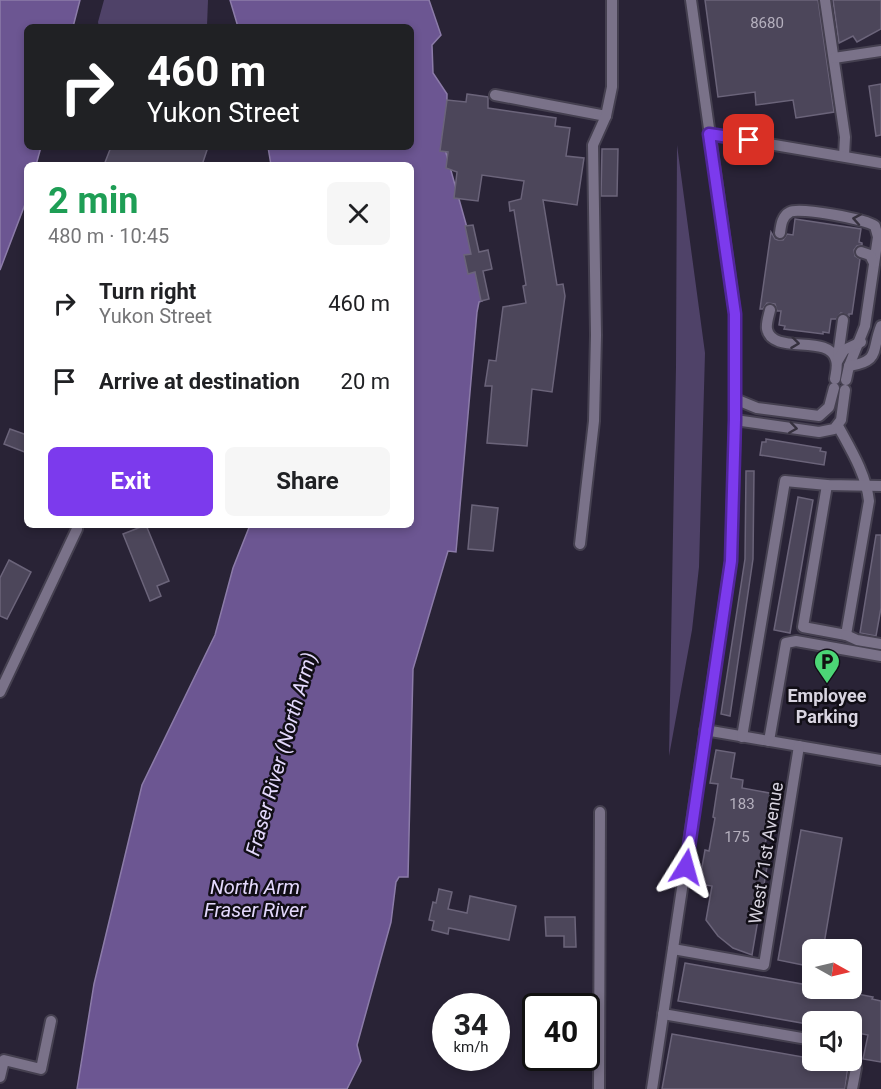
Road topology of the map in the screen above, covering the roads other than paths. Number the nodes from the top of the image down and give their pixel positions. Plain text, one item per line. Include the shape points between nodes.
1 (612, 0) edge
2 (691, 0) edge
3 (825, 0) edge
4 (881, 51) edge
5 (834, 58) junction
6 (495, 95) dead end
7 (606, 116) junction
8 (709, 134) junction
9 (844, 156) junction
10 (881, 163) edge
11 (780, 233) dead end
12 (861, 252) dead end
13 (874, 263) junction
14 (770, 310) dead end
15 (843, 320) dead end
16 (879, 330) edge
17 (858, 343) junction
18 (837, 362) junction
19 (849, 366) junction
20 (840, 384) junction
21 (735, 399) junction
22 (735, 420) junction
23 (838, 426) junction
24 (827, 485) junction
25 (867, 485) junction
26 (881, 486) edge
27 (77, 529) dead end
28 (579, 544) dead end
29 (846, 635) junction
30 (881, 644) edge
31 (881, 656) edge
32 (0, 692) edge
33 (705, 730) junction
34 (742, 737) junction
35 (769, 741) junction
36 (799, 746) junction
37 (881, 760) edge
38 (600, 812) dead end
39 (673, 949) junction
40 (663, 1014) junction
41 (51, 1021) dead end
42 (802, 1038) edge
43 (2, 1059) edge
44 (855, 1071) edge
45 (0, 1077) edge
46 (599, 1089) edge
47 (652, 1089) edge
48 (852, 1089) edge

1 - 7 street via 612,87
2 - 8 street
3 - 5 street
4 - 5 street
5 - 9 street via 846,137
6 - 7 street
7 - 28 street via 593,145 594,421
8 - 9 street
8 - 21 street via 734,299
9 - 10 street
13 -> 11 street via 878,237 870,222 797,210 783,219
12 - 13 street via 870,255
13 - 17 street via 865,326
14 -> 18 street via 767,328 777,340 825,347 833,352
15 - 18 street
16 - 17 street
16 - 19 street via 870,360
17 - 18 street via 844,350
17 - 19 street
18 - 20 street
19 - 20 street
20 - 21 street via 829,407 819,416 757,408
20 - 23 street
21 - 22 street
22 -> 23 street via 819,432
22 - 33 street via 731,561
23 - 25 street
24 - 25 street
24 - 29 street via 804,627
24 - 34 street via 785,481
25 - 26 street
25 - 29 street via 869,501
27 - 32 street
29 - 30 street
31 - 35 street via 796,641 786,643
33 - 34 street
33 - 39 street
34 - 35 street
35 - 36 street
36 - 37 street
36 - 39 street, West 71st Avenue via 764,965
38 - 46 street
39 - 40 street
40 - 42 street
40 - 47 street
41 - 43 street via 41,1069
43 - 45 street
44 - 48 street

